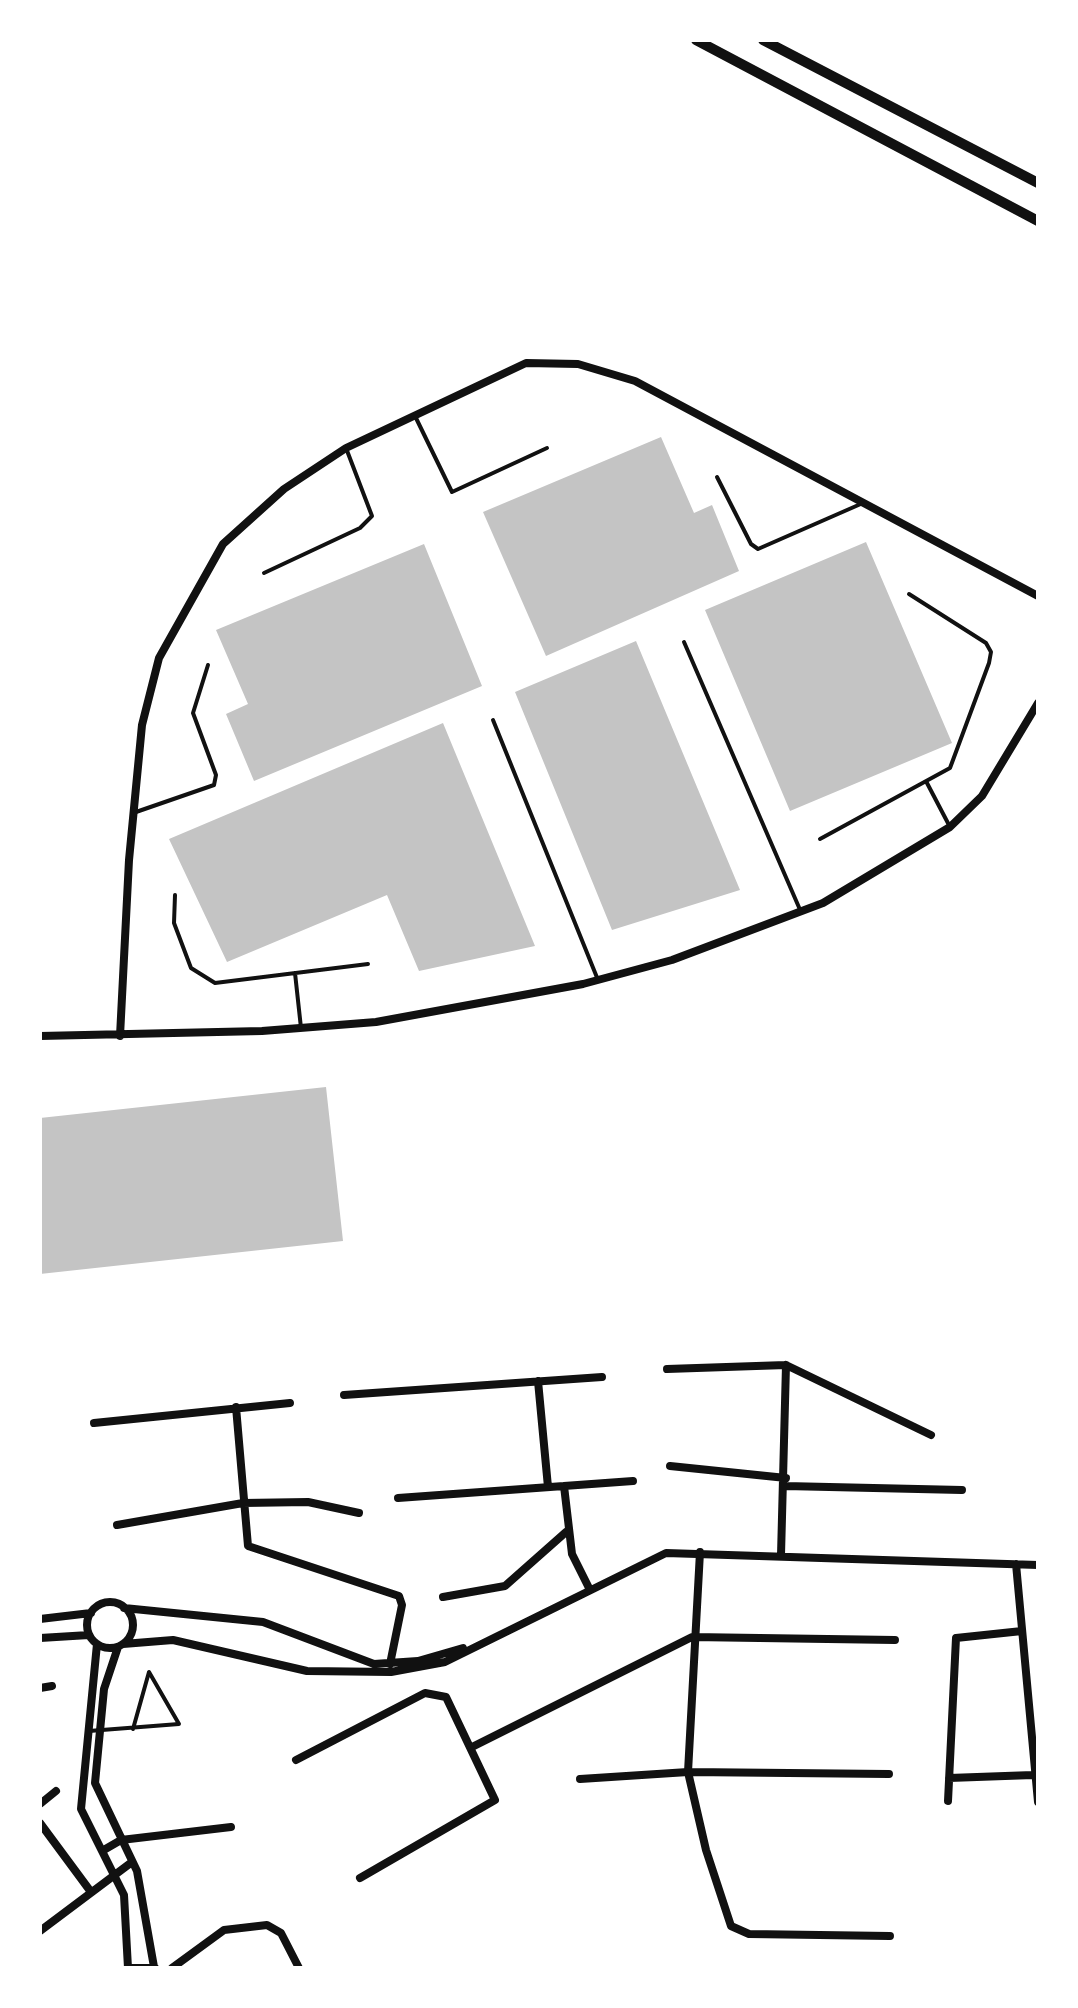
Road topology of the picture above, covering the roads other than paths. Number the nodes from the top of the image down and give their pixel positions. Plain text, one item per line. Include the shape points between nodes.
1 (696, 40) edge
2 (763, 40) edge
3 (1038, 183) edge
4 (1038, 222) edge
5 (414, 416) junction
6 (346, 448) junction
7 (546, 448) dead end
8 (717, 477) dead end
9 (863, 503) junction
10 (264, 574) dead end
11 (909, 594) dead end
12 (1038, 596) edge
13 (684, 642) dead end
14 (208, 665) dead end
15 (1038, 704) edge
16 (493, 720) dead end
17 (926, 781) junction
18 (133, 814) junction
19 (950, 827) junction
20 (820, 839) dead end
21 (175, 895) dead end
22 (800, 912) junction
23 (368, 964) dead end
24 (295, 973) junction
25 (598, 980) junction
26 (301, 1028) junction
27 (40, 1036) edge
28 (120, 1036) junction
29 (786, 1365) junction
30 (667, 1369) dead end
31 (602, 1377) dead end
32 (538, 1382) junction
33 (344, 1395) dead end
34 (290, 1403) dead end
35 (236, 1406) junction
36 (94, 1422) dead end
37 (932, 1435) dead end
38 (670, 1466) dead end
39 (633, 1482) dead end
40 (786, 1482) junction
41 (564, 1486) junction
42 (548, 1487) junction
43 (962, 1490) dead end
44 (398, 1498) dead end
45 (243, 1504) junction
46 (359, 1513) dead end
47 (117, 1525) dead end
48 (566, 1532) junction
49 (700, 1552) junction
50 (781, 1555) junction
51 (1016, 1564) junction
52 (1038, 1564) edge
53 (590, 1590) junction
54 (443, 1596) dead end
55 (124, 1608) junction
56 (91, 1614) junction
57 (40, 1619) edge
58 (1022, 1632) junction
59 (90, 1635) junction
60 (692, 1637) junction
61 (40, 1638) edge
62 (486, 1639) junction
63 (895, 1640) dead end
64 (97, 1644) junction
65 (120, 1646) junction
66 (390, 1664) junction
67 (52, 1686) dead end
68 (40, 1688) edge
69 (133, 1728) junction
70 (88, 1731) junction
71 (99, 1732) junction
72 (472, 1746) junction
73 (296, 1760) dead end
74 (688, 1772) junction
75 (889, 1774) dead end
76 (1033, 1775) junction
77 (949, 1778) junction
78 (580, 1780) dead end
79 (56, 1791) dead end
80 (948, 1801) dead end
81 (1038, 1802) edge
82 (40, 1804) edge
83 (40, 1823) edge
84 (231, 1827) dead end
85 (122, 1840) junction
86 (102, 1850) junction
87 (132, 1862) junction
88 (116, 1873) junction
89 (360, 1878) dead end
90 (91, 1892) junction
91 (40, 1930) edge
92 (890, 1936) dead end
93 (130, 1968) edge
94 (154, 1968) edge
95 (172, 1968) edge
96 (299, 1968) edge

1 - 4 main road
2 - 3 main road
5 - 6 street
5 - 7 lane via 452,492
5 - 9 street via 526,363 578,364 635,381
6 - 10 lane via 372,516
6 - 18 street via 284,489 222,544 196,586 149,688
8 - 9 lane via 758,549
9 - 12 street
11 - 17 lane via 991,652 953,761
13 - 22 lane
14 - 18 lane via 193,713 214,785
15 - 19 street via 982,796
16 - 25 lane
17 - 19 lane
17 - 20 lane
18 - 28 street
19 - 22 street
21 - 24 lane via 174,922 192,968 203,976 215,983
22 - 25 street
23 - 24 lane
24 - 26 lane
25 - 26 street via 376,1022
26 - 28 street
27 - 28 street
29 - 30 street
29 - 37 street
29 - 40 street
31 - 32 street
32 - 33 street
32 - 42 street
34 - 35 street
35 - 36 street
35 - 45 street
38 - 40 street
39 - 41 street
40 - 43 street
40 - 50 street
41 - 42 street
41 - 48 street
42 - 44 street
45 - 46 street via 308,1502
45 - 47 street
45 - 66 street via 250,1550 398,1596 402,1605
48 - 53 street
48 - 54 street via 506,1586
49 - 50 street
49 - 53 street via 648,1558
49 - 60 street
50 - 51 street
51 - 52 street
51 - 58 street
53 - 62 street
55 - 56 street via 102,1604
55 - 65 street via 133,1626
55 - 66 street via 263,1622 350,1657
56 - 57 street
56 - 59 street
58 - 76 street
58 - 77 street via 956,1638
59 - 61 street
59 - 64 street
60 - 63 street
60 - 72 street
60 - 74 street
62 - 65 street via 445,1662 391,1672 307,1670 173,1640
62 - 66 street
64 - 65 street
64 - 70 street
65 - 71 street via 104,1689
67 - 68 street
69 - 69 lane via 179,1724 150,1672 138,1710
69 - 71 lane
70 - 71 lane
70 - 86 street via 81,1809
71 - 85 street via 95,1783
72 - 73 street via 446,1697 433,1692
72 - 89 street via 496,1793 491,1805
74 - 75 street
74 - 78 street
74 - 92 street via 706,1850 738,1932
76 - 77 street
76 - 81 street
77 - 80 street
79 - 82 street
83 - 90 street
84 - 85 street
85 - 86 street
85 - 87 street
86 - 88 street
87 - 88 street
87 - 94 street
88 - 90 street
88 - 93 street
90 - 91 street
93 - 94 street
95 - 96 street via 224,1930 267,1924 281,1932

